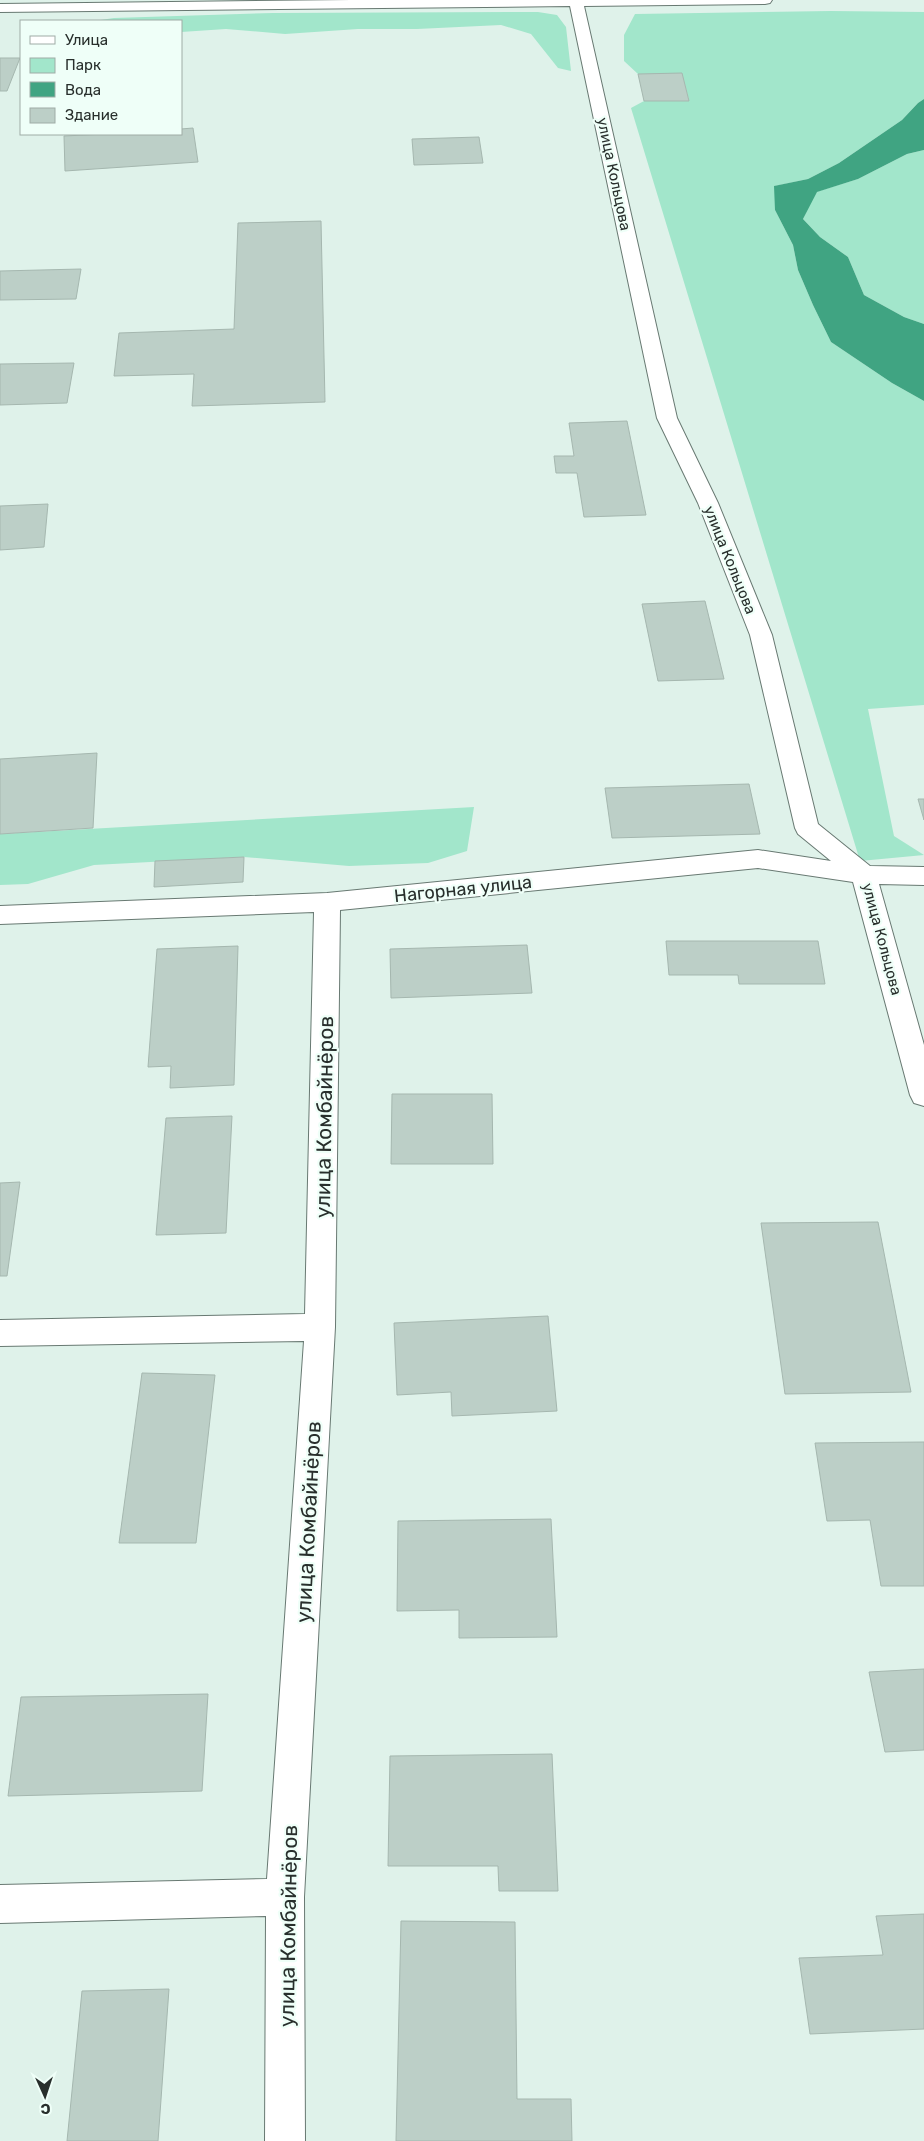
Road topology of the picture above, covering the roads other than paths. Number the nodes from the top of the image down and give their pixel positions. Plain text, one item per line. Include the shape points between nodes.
1 (765, 0) edge
2 (520, 1) edge
3 (576, 2) junction
4 (174, 3) edge
5 (0, 8) edge
6 (864, 875) junction
7 (924, 876) edge
8 (327, 902) junction
9 (0, 915) edge
10 (924, 1094) edge
11 (320, 1327) junction
12 (0, 1333) edge
13 (285, 1897) junction
14 (0, 1904) edge
15 (284, 2141) edge

1 - 3 street
2 - 3 street
2 - 4 street
3 - 6 street, улица Кольцова via 667,418 708,503 761,635 806,828
4 - 5 street
6 - 7 street, Нагорная улица
6 - 8 street, Нагорная улица via 758,859
6 - 10 street, улица Кольцова
8 - 9 street, Нагорная улица
8 - 11 street, улица Комбайнёров
11 - 12 street
11 - 13 street, улица Комбайнёров
13 - 14 street
13 - 15 street, улица Комбайнёров

